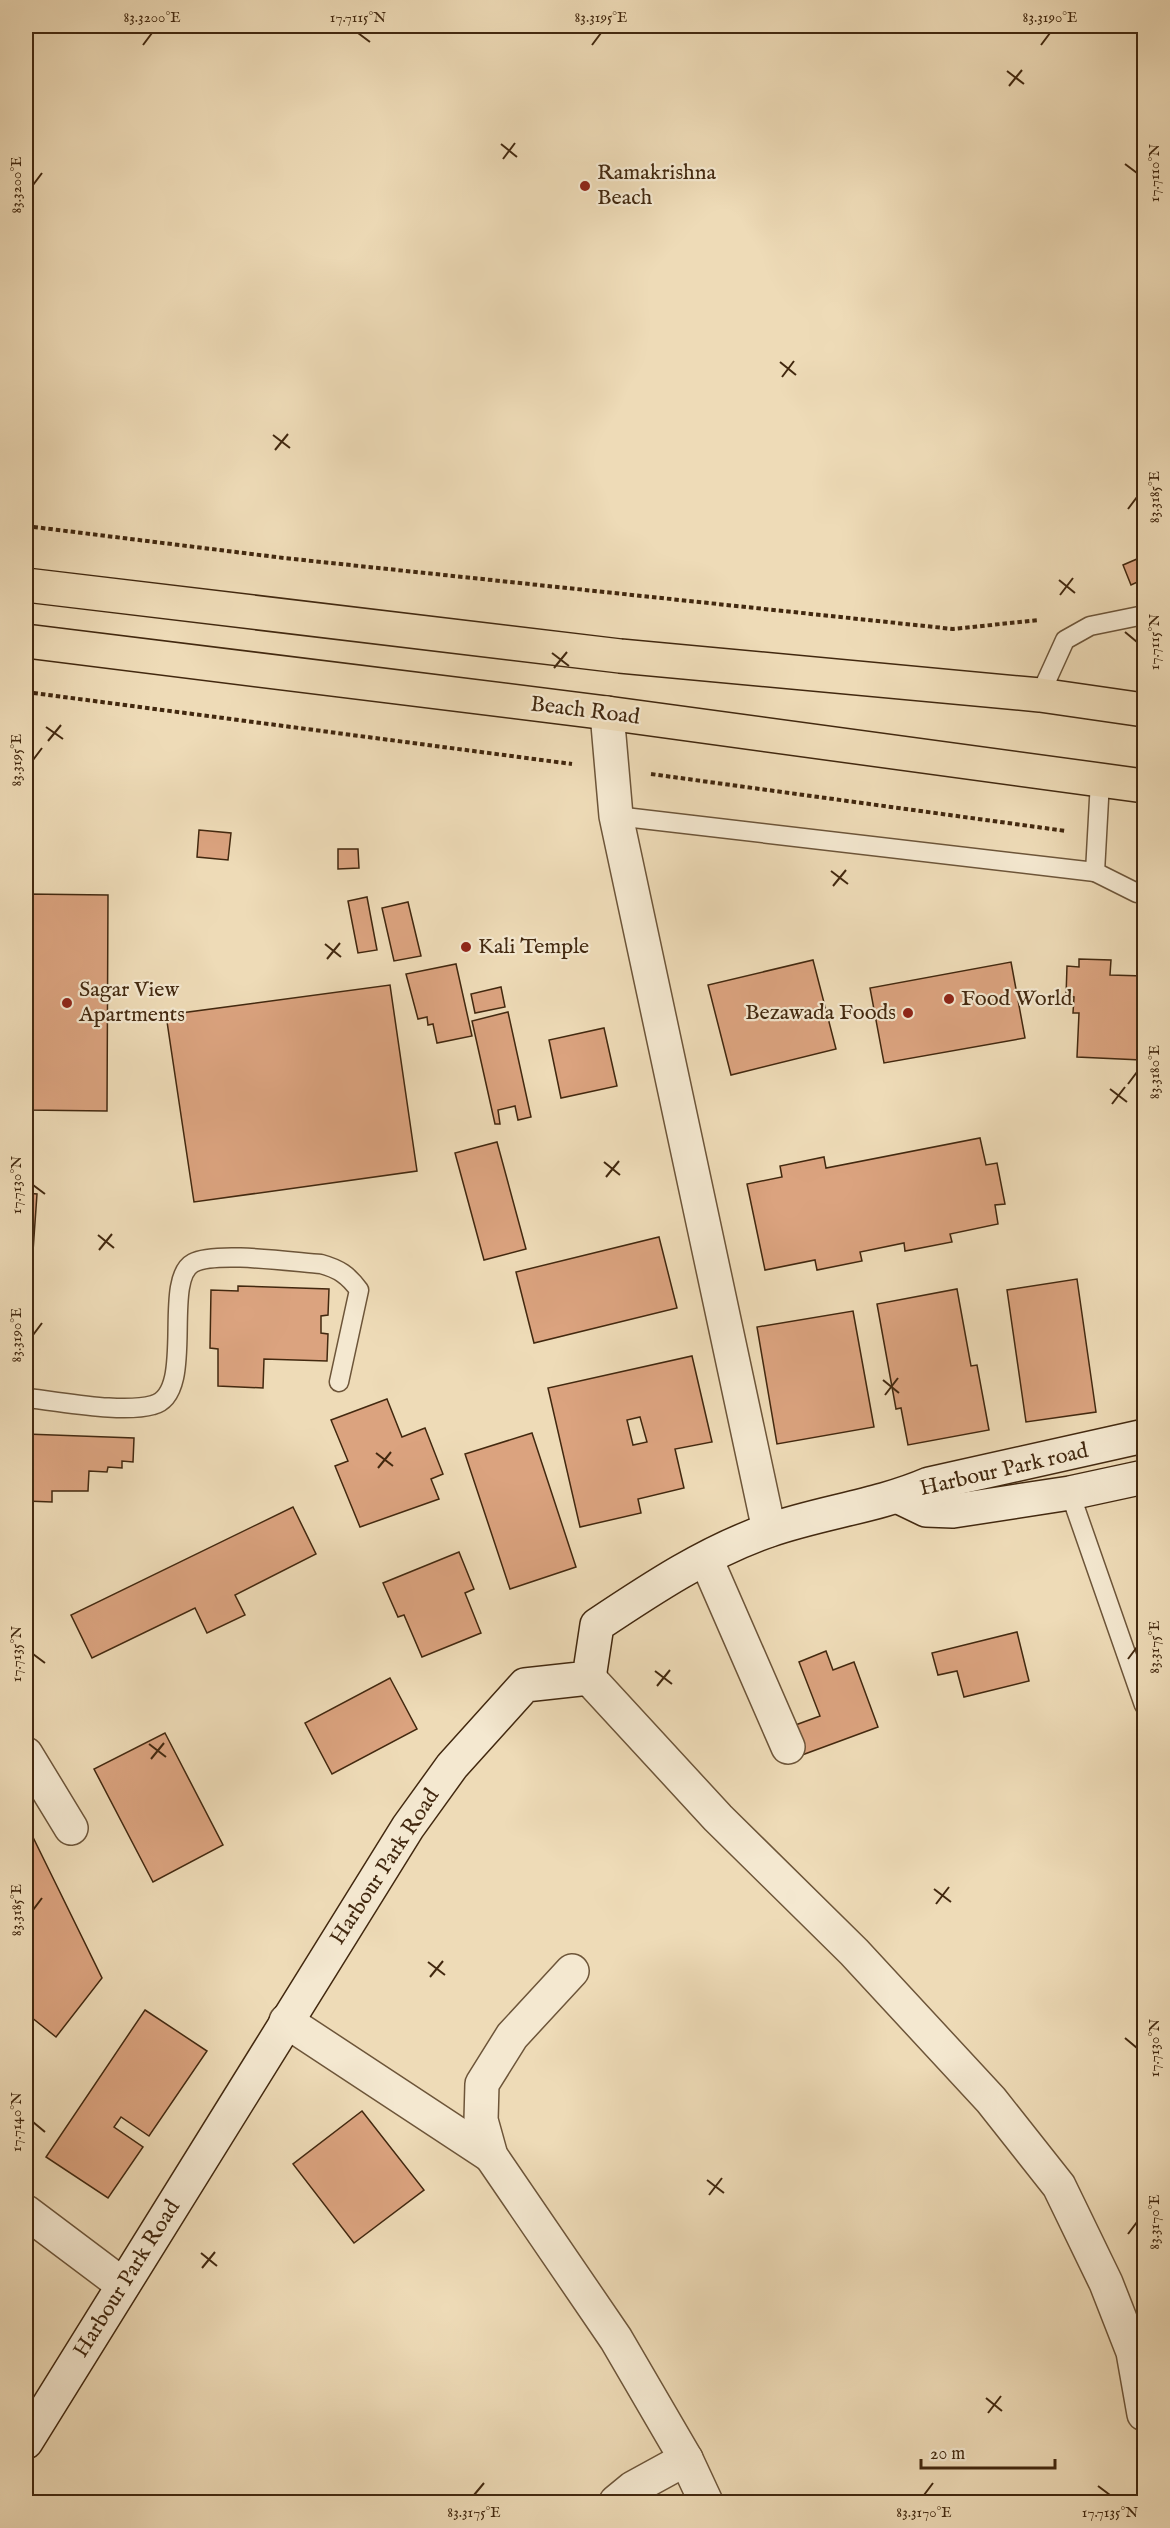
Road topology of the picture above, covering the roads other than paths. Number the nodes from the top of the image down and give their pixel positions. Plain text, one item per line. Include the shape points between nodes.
1 (26, 585) edge
2 (1144, 615) edge
3 (26, 641) edge
4 (1040, 695) junction
5 (1144, 710) edge
6 (607, 713) junction
7 (1100, 781) junction
8 (1144, 786) edge
9 (616, 816) junction
10 (1095, 872) junction
11 (1137, 893) dead end
12 (339, 1382) dead end
13 (26, 1398) edge
14 (1144, 1436) edge
15 (1144, 1477) edge
16 (1070, 1493) junction
17 (899, 1497) junction
18 (769, 1530) junction
19 (706, 1559) junction
20 (589, 1678) junction
21 (1144, 1705) edge
22 (788, 1747) dead end
23 (26, 1754) edge
24 (71, 1828) dead end
25 (572, 1971) dead end
26 (286, 2021) junction
27 (491, 2156) junction
28 (26, 2212) edge
29 (123, 2285) junction
30 (1144, 2414) edge
31 (26, 2442) edge
32 (686, 2459) junction
33 (616, 2502) edge
34 (706, 2502) edge

1 - 4 main road via 620,656
2 - 4 lane via 1090,626 1065,640
3 - 6 main road, Beach Road
4 - 5 main road
6 - 7 main road, Beach Road
6 - 9 street
7 - 8 main road, Beach Road
7 - 10 lane
9 - 10 lane
9 - 18 street
10 - 11 lane
12 - 13 lane via 359,1290 350,1278 338,1268 321,1264 212,1258 192,1263 181,1276 175,1377 157,1404 136,1408
14 - 17 street, Harbour Park road via 929,1484
15 - 16 street, Harbour Park road
16 - 17 street, Harbour Park road via 953,1511 926,1510
16 - 21 lane
17 - 18 street, Harbour Park Road
18 - 19 street, Harbour Park Road
19 - 20 street, Harbour Park Road via 662,1582 597,1625
19 - 22 street
20 - 26 street, Harbour Park Road via 525,1685 481,1732 408,1827
20 - 30 street via 718,1818 870,1969 991,2100 1059,2186 1106,2283 1133,2352
23 - 24 street
25 - 27 street via 512,2036 482,2084 482,2120
26 - 27 street
26 - 29 street, Harbour Park Road
27 - 32 street via 616,2339
28 - 29 street
29 - 31 street, Harbour Park Road
32 - 33 street via 633,2488
32 - 34 street

